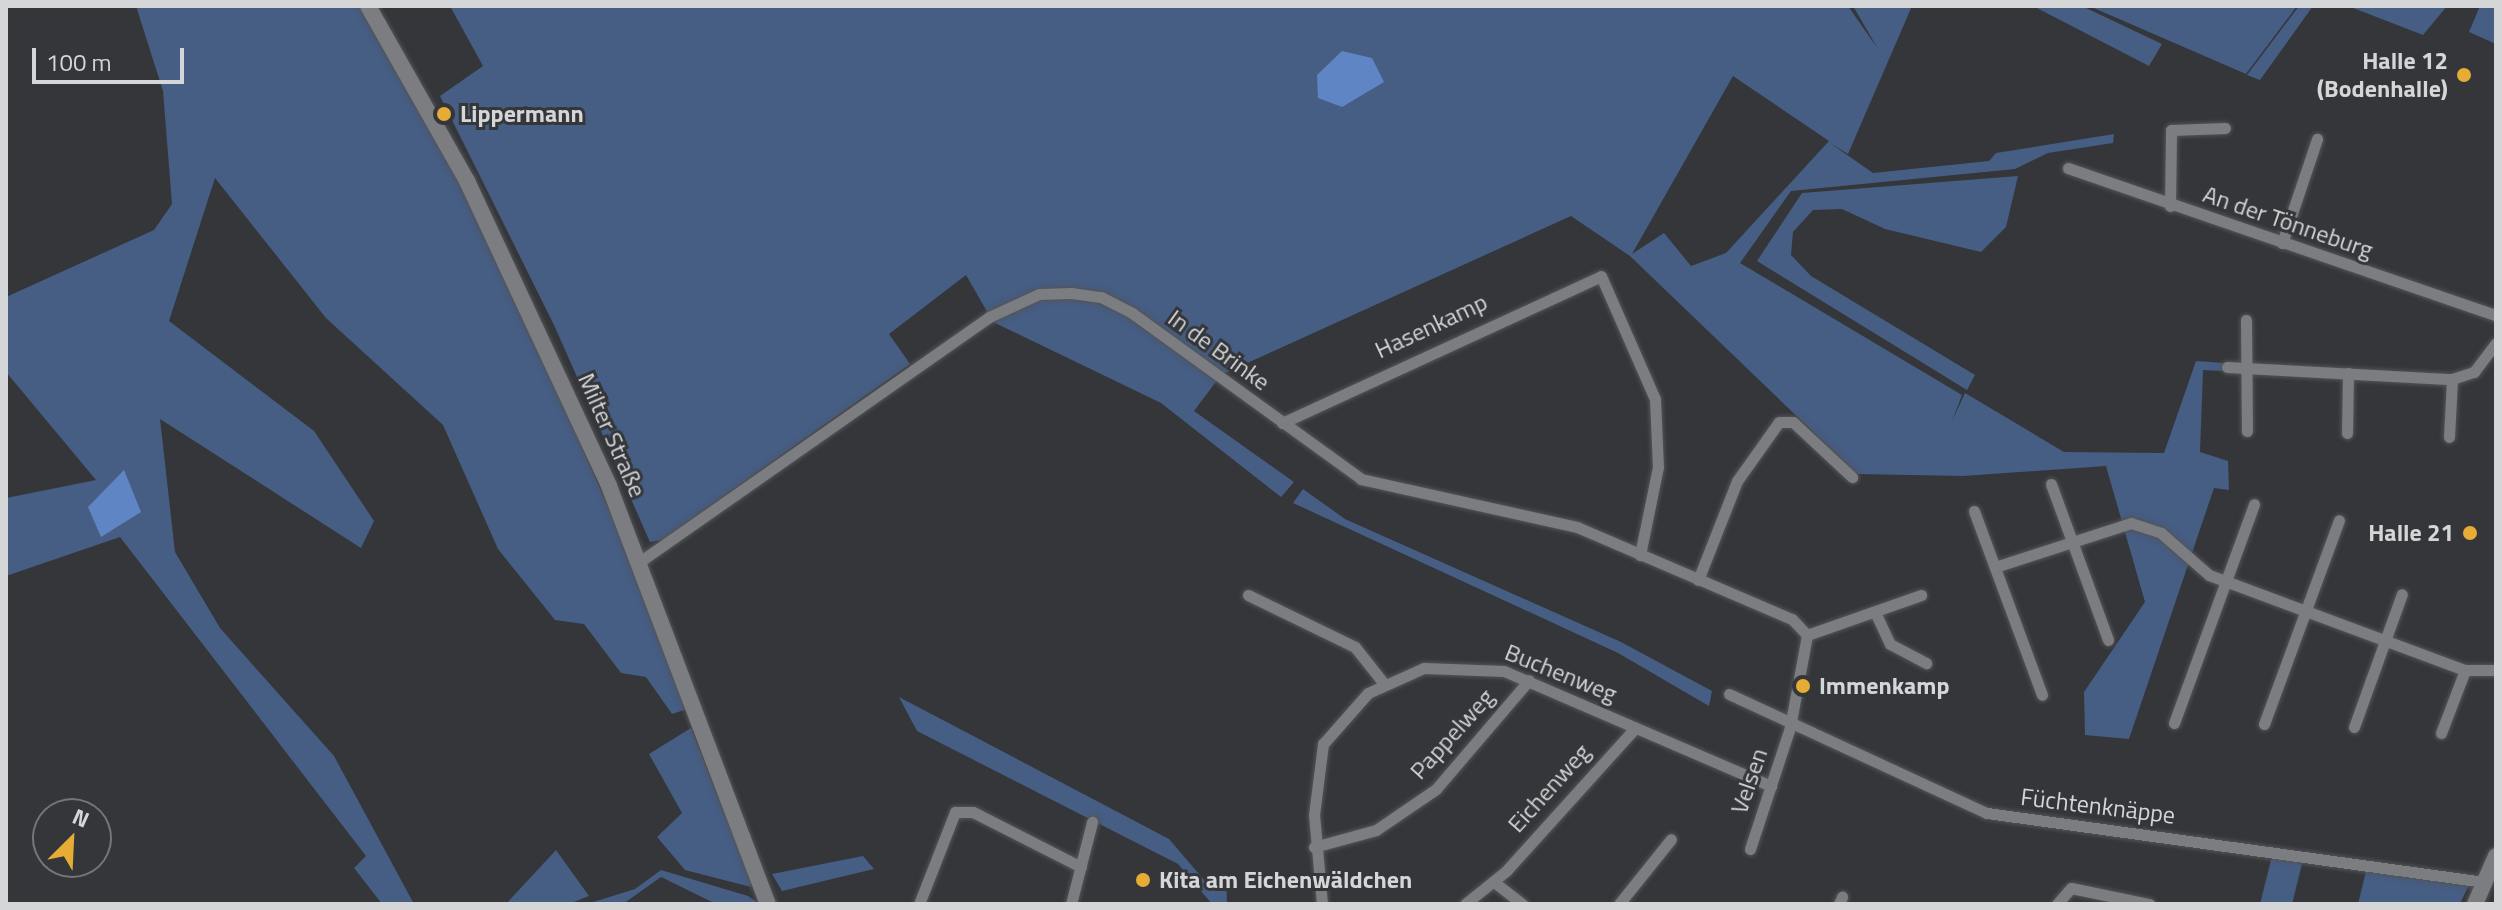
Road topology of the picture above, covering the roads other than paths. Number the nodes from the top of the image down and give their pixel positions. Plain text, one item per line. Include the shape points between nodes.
1 (368, 6) edge
2 (2225, 128) dead end
3 (2317, 139) dead end
4 (2068, 168) dead end
5 (2170, 206) junction
6 (2282, 243) junction
7 (2496, 315) edge
8 (2246, 320) dead end
9 (2496, 343) edge
10 (2227, 367) dead end
11 (2248, 368) junction
12 (2348, 373) junction
13 (2452, 379) junction
14 (1282, 423) junction
15 (2247, 431) dead end
16 (2347, 433) dead end
17 (2449, 437) dead end
18 (1852, 477) dead end
19 (2051, 484) dead end
20 (2254, 504) dead end
21 (1974, 511) dead end
22 (2339, 520) dead end
23 (2074, 537) junction
24 (1640, 555) junction
25 (642, 560) junction
26 (1995, 567) junction
27 (1698, 580) junction
28 (2227, 582) junction
29 (2402, 594) dead end
30 (1248, 595) dead end
31 (1921, 595) dead end
32 (2307, 611) junction
33 (1875, 612) junction
34 (1807, 635) junction
35 (2108, 640) dead end
36 (2386, 641) junction
37 (1926, 663) dead end
38 (2465, 670) junction
39 (2496, 670) edge
40 (1529, 680) junction
41 (1385, 685) junction
42 (1729, 694) dead end
43 (2042, 695) dead end
44 (2174, 723) dead end
45 (2264, 724) dead end
46 (1790, 727) junction
47 (2354, 727) dead end
48 (1635, 728) junction
49 (2441, 733) dead end
50 (1771, 786) junction
51 (1092, 822) dead end
52 (1671, 839) dead end
53 (1314, 847) junction
54 (1750, 849) dead end
55 (2496, 856) edge
56 (1081, 867) junction
57 (1494, 882) junction
58 (2484, 882) junction
59 (768, 904) edge
60 (919, 904) edge
61 (1071, 904) edge
62 (1322, 904) edge
63 (1465, 904) edge
64 (1522, 904) edge
65 (1619, 904) edge
66 (2057, 904) edge
67 (2149, 904) edge
68 (2475, 904) edge

1 - 25 main road, Milter Straße via 467,181
2 - 5 street via 2171,130
3 - 6 street
4 - 5 street, An der Tönneburg
5 - 6 street, An der Tönneburg
6 - 7 street, An der Tönneburg
8 - 11 street
9 - 13 street via 2474,372
10 - 11 street
11 - 12 street
11 - 15 street
12 - 13 street
12 - 16 street
13 - 17 street
14 - 24 street, In de Brinke via 1372,484 1577,527
14 - 24 street, Hasenkamp via 1601,276 1655,399 1658,467
14 - 25 street, In de Brinke via 1111,302 1039,294 989,317
18 - 27 street via 1793,422 1779,422 1737,481
19 - 23 street
20 - 28 street
21 - 26 street
22 - 32 street
23 - 26 street
23 - 28 street via 2115,522 2149,528 2191,564
23 - 35 street
24 - 27 street, In de Brinke
25 - 59 main road, Milter Straße
26 - 43 street
27 - 34 street, In de Brinke via 1792,619
28 - 32 street
28 - 44 street
29 - 36 street
30 - 41 street via 1355,647
31 - 33 street
32 - 36 street
32 - 45 street
33 - 34 street
33 - 37 street via 1890,644
34 - 46 street
36 - 38 street
36 - 47 street
38 - 39 street
38 - 49 street
40 - 41 street, Buchenweg via 1488,668 1432,668
40 - 48 street, Buchenweg
40 - 53 street, Pappelweg via 1436,789 1376,830
41 - 53 street, Buchenweg via 1350,708 1323,744
42 - 46 street, Füchtenknäppe
46 - 50 street, Velsen
46 - 58 street, Füchtenknäppe via 1987,813
48 - 50 street
48 - 57 street, Eichenweg
50 - 54 street, Velsen
51 - 56 street
52 - 65 street
53 - 62 street, Buchenweg
55 - 58 main road
56 - 60 street via 973,812 955,812
56 - 61 street
57 - 63 street, Eichenweg
57 - 64 street
58 - 68 main road
66 - 67 street via 2071,888

